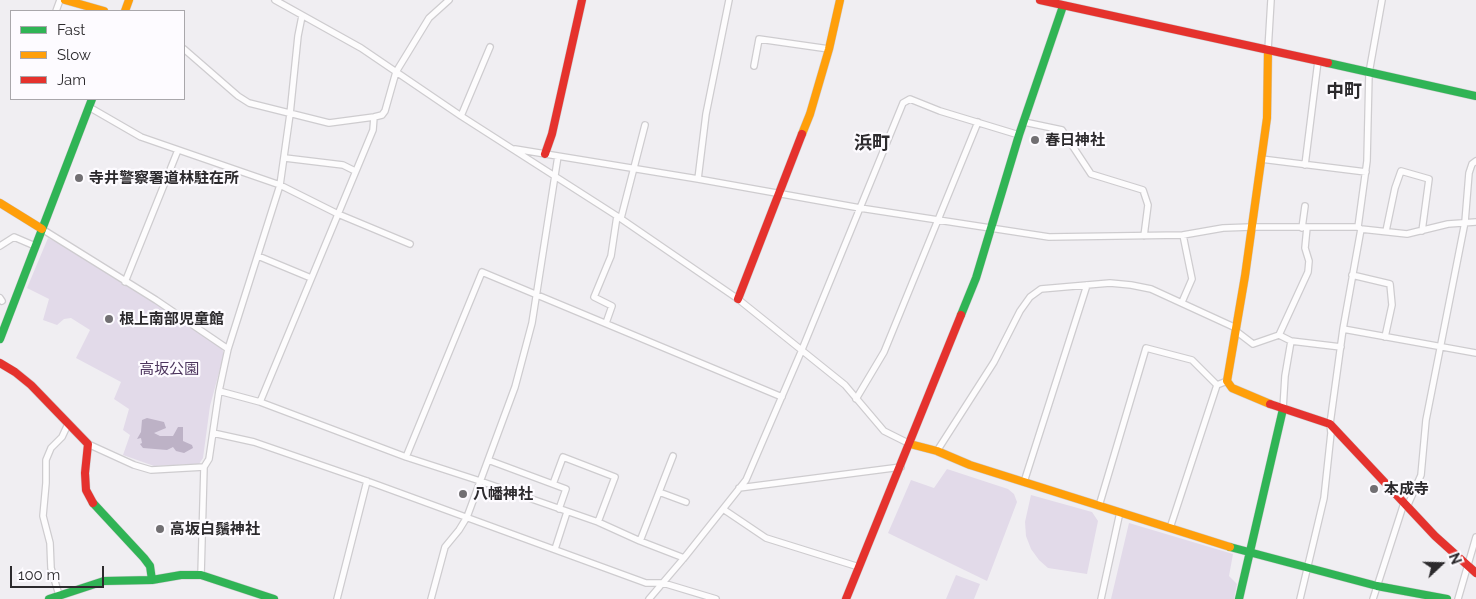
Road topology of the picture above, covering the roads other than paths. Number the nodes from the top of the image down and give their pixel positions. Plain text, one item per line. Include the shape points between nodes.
1 (65, 0) edge
2 (275, 0) edge
3 (449, 0) edge
4 (582, 0) edge
5 (729, 0) edge
6 (840, 0) edge
7 (1040, 0) edge
8 (1271, 0) edge
9 (1382, 0) edge
10 (1064, 3) edge
11 (100, 10) edge
12 (302, 16) junction
13 (490, 47) dead end
14 (185, 50) edge
15 (829, 50) junction
16 (1268, 50) junction
17 (1318, 61) junction
18 (754, 66) dead end
19 (396, 72) junction
20 (1369, 73) junction
21 (1476, 96) edge
22 (91, 103) edge
23 (290, 114) junction
24 (462, 116) junction
25 (374, 117) junction
26 (978, 122) junction
27 (1024, 122) junction
28 (645, 125) dead end
29 (1019, 135) junction
30 (515, 149) junction
31 (178, 150) junction
32 (545, 154) junction
33 (558, 156) junction
34 (285, 158) junction
35 (1261, 159) junction
36 (1476, 161) edge
37 (1305, 164) junction
38 (634, 168) junction
39 (356, 171) junction
40 (1366, 172) junction
41 (555, 176) junction
42 (698, 179) junction
43 (280, 185) junction
44 (780, 194) junction
45 (1, 206) edge
46 (1305, 206) dead end
47 (860, 208) junction
48 (338, 214) junction
49 (619, 217) junction
50 (939, 219) junction
51 (1465, 222) junction
52 (1476, 222) edge
53 (1252, 227) junction
54 (990, 228) junction
55 (1304, 228) junction
56 (1359, 228) junction
57 (42, 229) junction
58 (1386, 231) junction
59 (1422, 231) junction
60 (1183, 234) junction
61 (1144, 236) junction
62 (410, 244) dead end
63 (0, 246) edge
64 (34, 246) junction
65 (258, 256) junction
66 (1352, 275) junction
67 (311, 278) junction
68 (126, 282) junction
69 (1087, 285) junction
70 (536, 294) junction
71 (738, 299) junction
72 (1182, 302) junction
73 (606, 323) junction
74 (1236, 329) junction
75 (1343, 329) junction
76 (1279, 335) junction
77 (1385, 337) junction
78 (0, 339) edge
79 (1291, 341) junction
80 (1341, 347) junction
81 (1441, 348) junction
82 (228, 349) junction
83 (801, 352) junction
84 (1476, 354) edge
85 (0, 363) edge
86 (1227, 381) junction
87 (1217, 385) junction
88 (219, 390) junction
89 (782, 397) junction
90 (856, 399) junction
91 (260, 402) junction
92 (1284, 409) junction
93 (68, 424) junction
94 (1330, 424) junction
95 (212, 433) junction
96 (88, 444) junction
97 (910, 444) junction
98 (937, 451) junction
99 (673, 456) dead end
100 (406, 457) junction
101 (488, 460) junction
102 (901, 466) junction
103 (204, 467) junction
104 (367, 481) junction
105 (480, 481) junction
106 (1024, 482) junction
107 (553, 484) junction
108 (739, 488) junction
109 (659, 492) junction
110 (686, 502) dead end
111 (1406, 505) junction
112 (1099, 506) junction
113 (559, 509) junction
114 (723, 509) junction
115 (567, 512) junction
116 (1120, 512) junction
117 (467, 517) junction
118 (598, 522) junction
119 (1170, 528) junction
120 (1476, 537) edge
121 (640, 541) junction
122 (555, 549) junction
123 (1250, 552) junction
124 (684, 558) junction
125 (1467, 565) junction
126 (859, 567) junction
127 (1307, 568) junction
128 (1476, 572) edge
129 (201, 575) junction
130 (152, 580) junction
131 (663, 583) junction
132 (1377, 586) junction
133 (59, 594) junction
134 (265, 598) edge
135 (48, 599) edge
136 (274, 599) edge
137 (337, 599) edge
138 (430, 599) edge
139 (649, 599) edge
140 (716, 599) edge
141 (846, 599) edge
142 (1101, 599) edge
143 (1239, 599) edge
144 (1300, 599) edge
145 (1373, 599) edge
146 (1447, 599) edge
147 (1458, 599) edge

1 - 11 street
2 - 12 street
3 - 19 street via 429,18
4 - 32 street
5 - 42 street via 706,114
6 - 15 street
7 - 10 street
8 - 16 street
9 - 20 street
10 - 16 street
10 - 27 street
12 - 19 street via 341,36
12 - 23 street
13 - 24 street
14 - 23 street via 249,103
15 - 18 street via 759,39
15 - 44 street via 810,114
16 - 17 street
16 - 35 street via 1267,118
17 - 20 street
17 - 37 street
19 - 24 street
19 - 25 street via 385,111
20 - 21 street
20 - 40 street
22 - 31 street via 141,137
22 - 57 street
23 - 25 street via 329,123
23 - 34 street
24 - 30 street
25 - 39 street via 373,130
26 - 29 street
26 - 47 street via 910,99 903,103
26 - 50 street
27 - 29 street
27 - 61 street via 1062,130 1091,174 1143,190 1148,205
28 - 38 street
29 - 54 street
30 - 32 street
30 - 41 street
31 - 43 street
31 - 68 street
32 - 33 street
33 - 38 street
33 - 41 street
34 - 39 street via 343,165
34 - 43 street
35 - 37 street
35 - 53 street
36 - 51 street via 1469,173
37 - 40 street
38 - 42 street
38 - 49 street
39 - 48 street
40 - 56 street
41 - 49 street
41 - 70 street
42 - 44 street
43 - 48 street
43 - 65 street
44 - 47 street
44 - 71 street
45 - 57 street
46 - 55 street
47 - 50 street
47 - 83 street
48 - 62 street
48 - 67 street
49 - 71 street
49 - 73 street via 611,256 594,297 612,306
50 - 54 street
50 - 90 street via 884,352
51 - 52 street
51 - 59 street
51 - 81 street
53 - 55 street
53 - 60 street
53 - 74 street
54 - 61 street via 1049,237
54 - 97 street via 976,278
55 - 56 street
55 - 76 street via 1308,272
56 - 58 street
56 - 66 street
57 - 64 street
57 - 68 street
58 - 59 street via 1407,234
58 - 59 street via 1401,171 1429,178
60 - 61 street
60 - 72 street via 1192,279
63 - 64 street via 14,237
64 - 78 street
65 - 67 street
65 - 82 street
66 - 75 street
66 - 77 street via 1390,284 1392,305
67 - 91 street
68 - 82 street
69 - 72 street via 1131,285 1151,289
69 - 98 street via 1041,289 1030,297 994,362
69 - 106 street
70 - 73 street
70 - 100 street via 482,272
70 - 101 street via 516,387
71 - 83 street
72 - 74 street
73 - 89 street
74 - 76 street via 1253,344
74 - 86 street
75 - 77 street
75 - 80 street
76 - 79 street
77 - 81 street
79 - 80 street
79 - 92 street
80 - 94 street
81 - 84 street
81 - 111 street via 1426,420 1421,475
82 - 88 street
83 - 89 street
83 - 90 street via 845,385
85 - 93 street via 31,386
86 - 87 street
86 - 92 street via 1232,388
87 - 112 street via 1192,360 1146,348
87 - 119 street
88 - 91 street
88 - 95 street
89 - 108 street via 746,480
90 - 97 street via 884,431
91 - 100 street
92 - 94 street
92 - 123 street
93 - 96 street
93 - 133 street via 46,460 42,516
94 - 111 street
94 - 127 street via 1324,498
95 - 103 street via 209,459
95 - 104 street via 254,442
96 - 103 street via 151,470
96 - 130 street via 85,473 90,500 144,558 150,566
97 - 98 street
97 - 102 street
98 - 106 street
99 - 109 street
100 - 105 street
101 - 105 street
101 - 107 street
102 - 108 street
102 - 126 street
103 - 129 street
104 - 117 street
104 - 137 street
105 - 113 street
105 - 117 street
106 - 112 street
107 - 113 street via 566,489
107 - 118 street via 564,457 615,477
108 - 114 street
109 - 110 street
109 - 121 street
111 - 125 street
111 - 132 street
112 - 116 street
113 - 115 street
114 - 124 street
114 - 126 street via 766,538
115 - 118 street
115 - 122 street
116 - 119 street
116 - 142 street
117 - 122 street
117 - 138 street via 445,547
118 - 121 street
119 - 123 street
120 - 125 street
121 - 124 street
122 - 131 street via 646,583
123 - 127 street
123 - 143 street
124 - 131 street
125 - 128 street
125 - 147 street
126 - 141 street
127 - 132 street
127 - 144 street
129 - 130 street
129 - 134 street
130 - 133 street via 104,581
131 - 139 street
131 - 140 street
132 - 145 street
132 - 146 street
133 - 135 street
134 - 136 street

